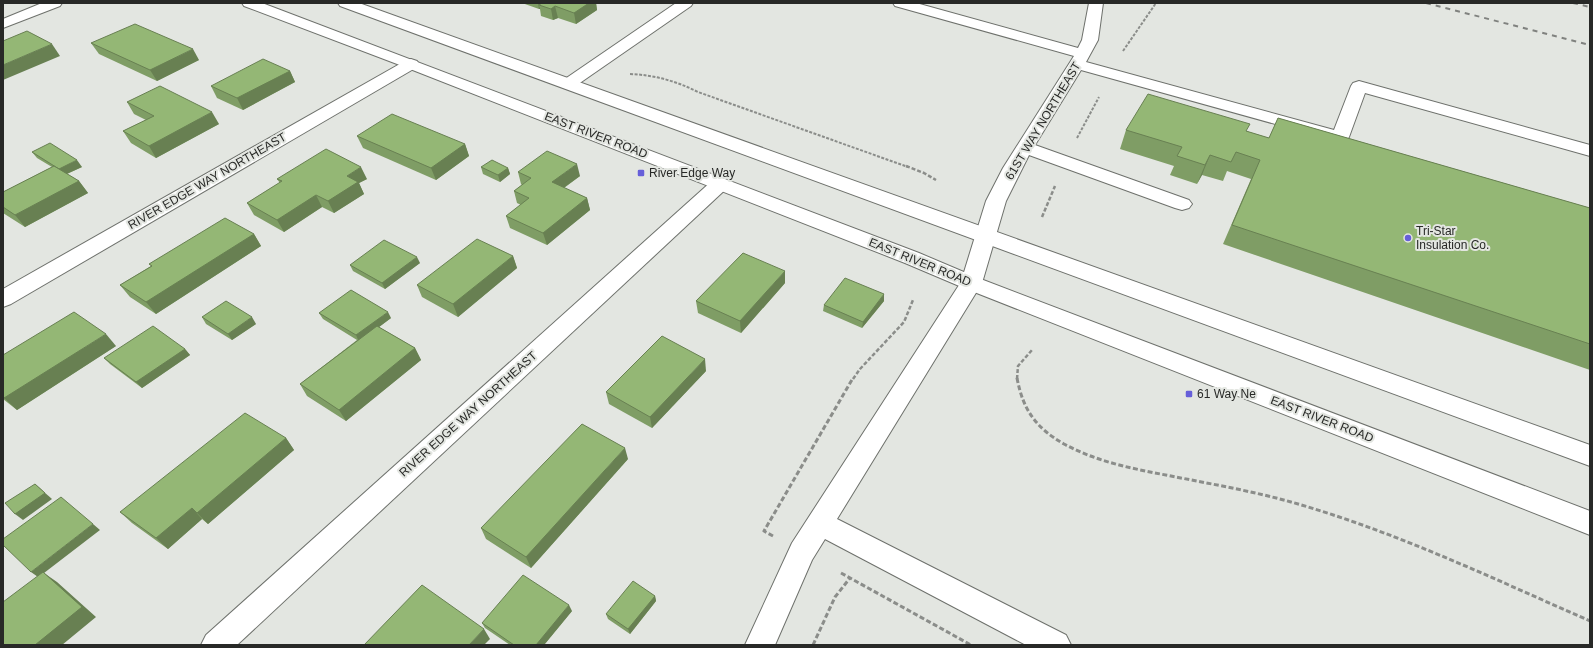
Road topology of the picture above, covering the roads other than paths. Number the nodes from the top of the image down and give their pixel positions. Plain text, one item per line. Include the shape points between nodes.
1 (55, 3) edge
2 (249, 3) edge
3 (345, 3) edge
4 (686, 3) edge
5 (900, 3) edge
6 (1096, 3) edge
7 (3, 24) edge
8 (1080, 59) junction
9 (411, 64) junction
10 (568, 84) junction
11 (1025, 147) junction
12 (1590, 151) edge
13 (720, 184) junction
14 (1182, 204) dead end
15 (986, 235) junction
16 (971, 283) junction
17 (3, 299) edge
18 (1590, 456) edge
19 (820, 523) junction
20 (1590, 523) edge
21 (216, 645) edge
22 (760, 645) edge
23 (1056, 645) edge

1 - 7 main road
2 - 9 main road, EAST RIVER ROAD
3 - 10 main road
4 - 10 main road
5 - 8 main road
6 - 8 main road, 61ST WAY NORTHEAST via 1090,40
8 - 11 main road, 61ST WAY NORTHEAST
8 - 12 main road via 1114,74 1340,138 1359,86
9 - 13 main road, EAST RIVER ROAD
9 - 17 main road, RIVER EDGE WAY NORTHEAST
10 - 15 main road
11 - 14 main road
11 - 15 main road, 61ST WAY NORTHEAST via 996,201
13 - 16 main road, EAST RIVER ROAD
13 - 21 main road, RIVER EDGE WAY NORTHEAST
15 - 16 main road, 61ST WAY NORTHEAST
15 - 18 main road
16 - 19 main road, 61ST WAY NORTHEAST
16 - 20 main road, EAST RIVER ROAD
19 - 22 main road, 61ST WAY NORTHEAST via 802,552
19 - 23 main road

